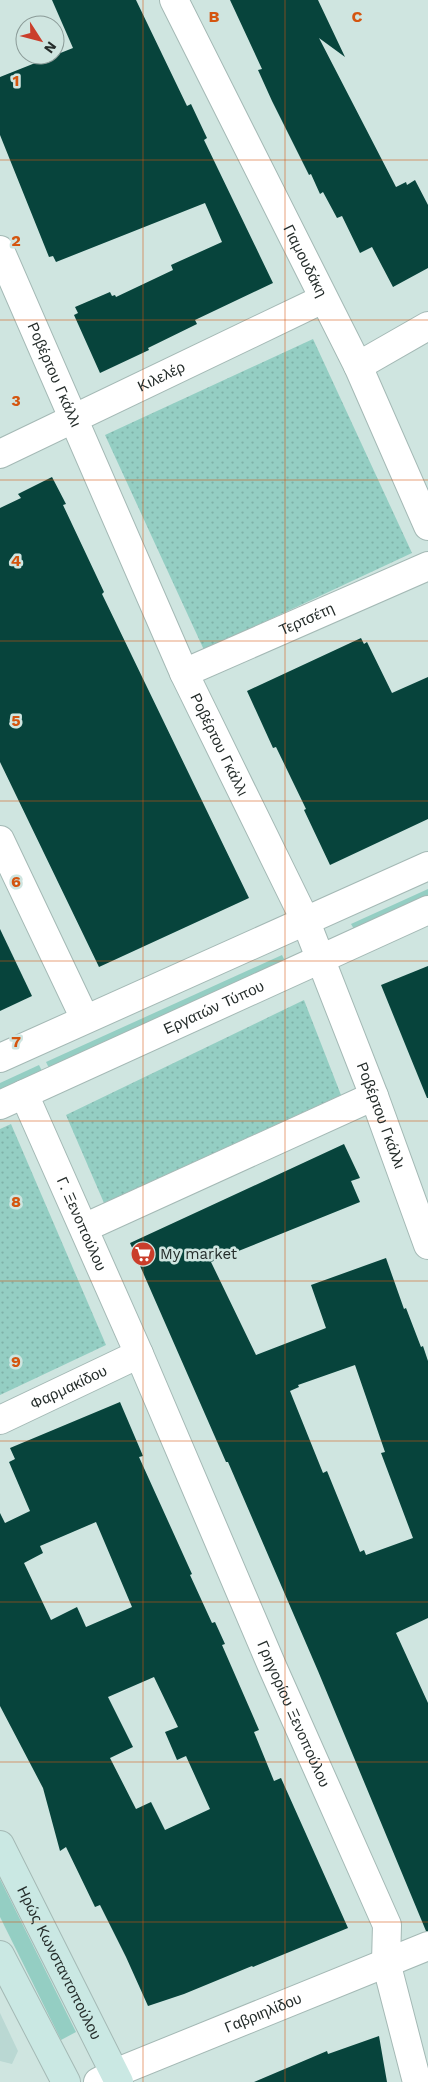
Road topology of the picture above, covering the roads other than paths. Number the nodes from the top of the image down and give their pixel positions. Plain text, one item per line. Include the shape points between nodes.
1 (174, 0) edge
2 (0, 250) edge
3 (323, 299) junction
4 (428, 326) edge
5 (358, 366) junction
6 (73, 419) junction
7 (0, 454) edge
8 (428, 526) edge
9 (428, 566) edge
10 (184, 673) junction
11 (0, 840) edge
12 (428, 866) edge
13 (428, 910) edge
14 (306, 922) junction
15 (321, 958) junction
16 (85, 1019) junction
17 (0, 1058) edge
18 (374, 1096) junction
19 (12, 1099) edge
20 (420, 1196) edge
21 (84, 1228) junction
22 (428, 1245) edge
23 (139, 1354) junction
24 (0, 1420) edge
25 (0, 1845) edge
26 (428, 1946) edge
27 (0, 1955) edge
28 (386, 1962) junction
29 (111, 2079) edge
30 (66, 2082) edge
31 (417, 2082) edge

1 - 3 street, Γιαμουδάκη
2 - 6 street, Ροβέρτου Γκάλλι
3 - 5 street, Γιαμουδάκη
3 - 6 street, Κιλελέρ
4 - 5 street
5 - 8 street, Γιαμουδάκη
6 - 7 street, Κιλελέρ
6 - 10 street, Ροβέρτου Γκάλλι
9 - 10 street, Τερτσέτη
10 - 14 street, Ροβέρτου Γκάλλι
11 - 16 street
12 - 14 street
13 - 15 street, Εργατών Τύπου
14 - 15 street, Ροβέρτου Γκάλλι
14 - 16 street
15 - 18 street, Ροβέρτου Γκάλλι
15 - 19 street, Εργατών Τύπου
16 - 17 street
18 - 20 street, Ροβέρτου Γκάλλι
18 - 21 street
19 - 21 street, Γ. Ξενοπούλου
20 - 22 street, Ροβέρτου Γκάλλι
21 - 23 street, Γ. Ξενοπούλου
23 - 24 street, Φαρμακίδου
23 - 28 street, Γρηγορίου Ξενοπούλου via 387,1925
25 - 29 street, Ηρώς Κωνσταντοπούλου
26 - 28 street, Γαβριηλίδου
27 - 30 street
28 - 29 street, Γαβριηλίδου
28 - 31 street, Γρηγορίου Ξενοπούλου

